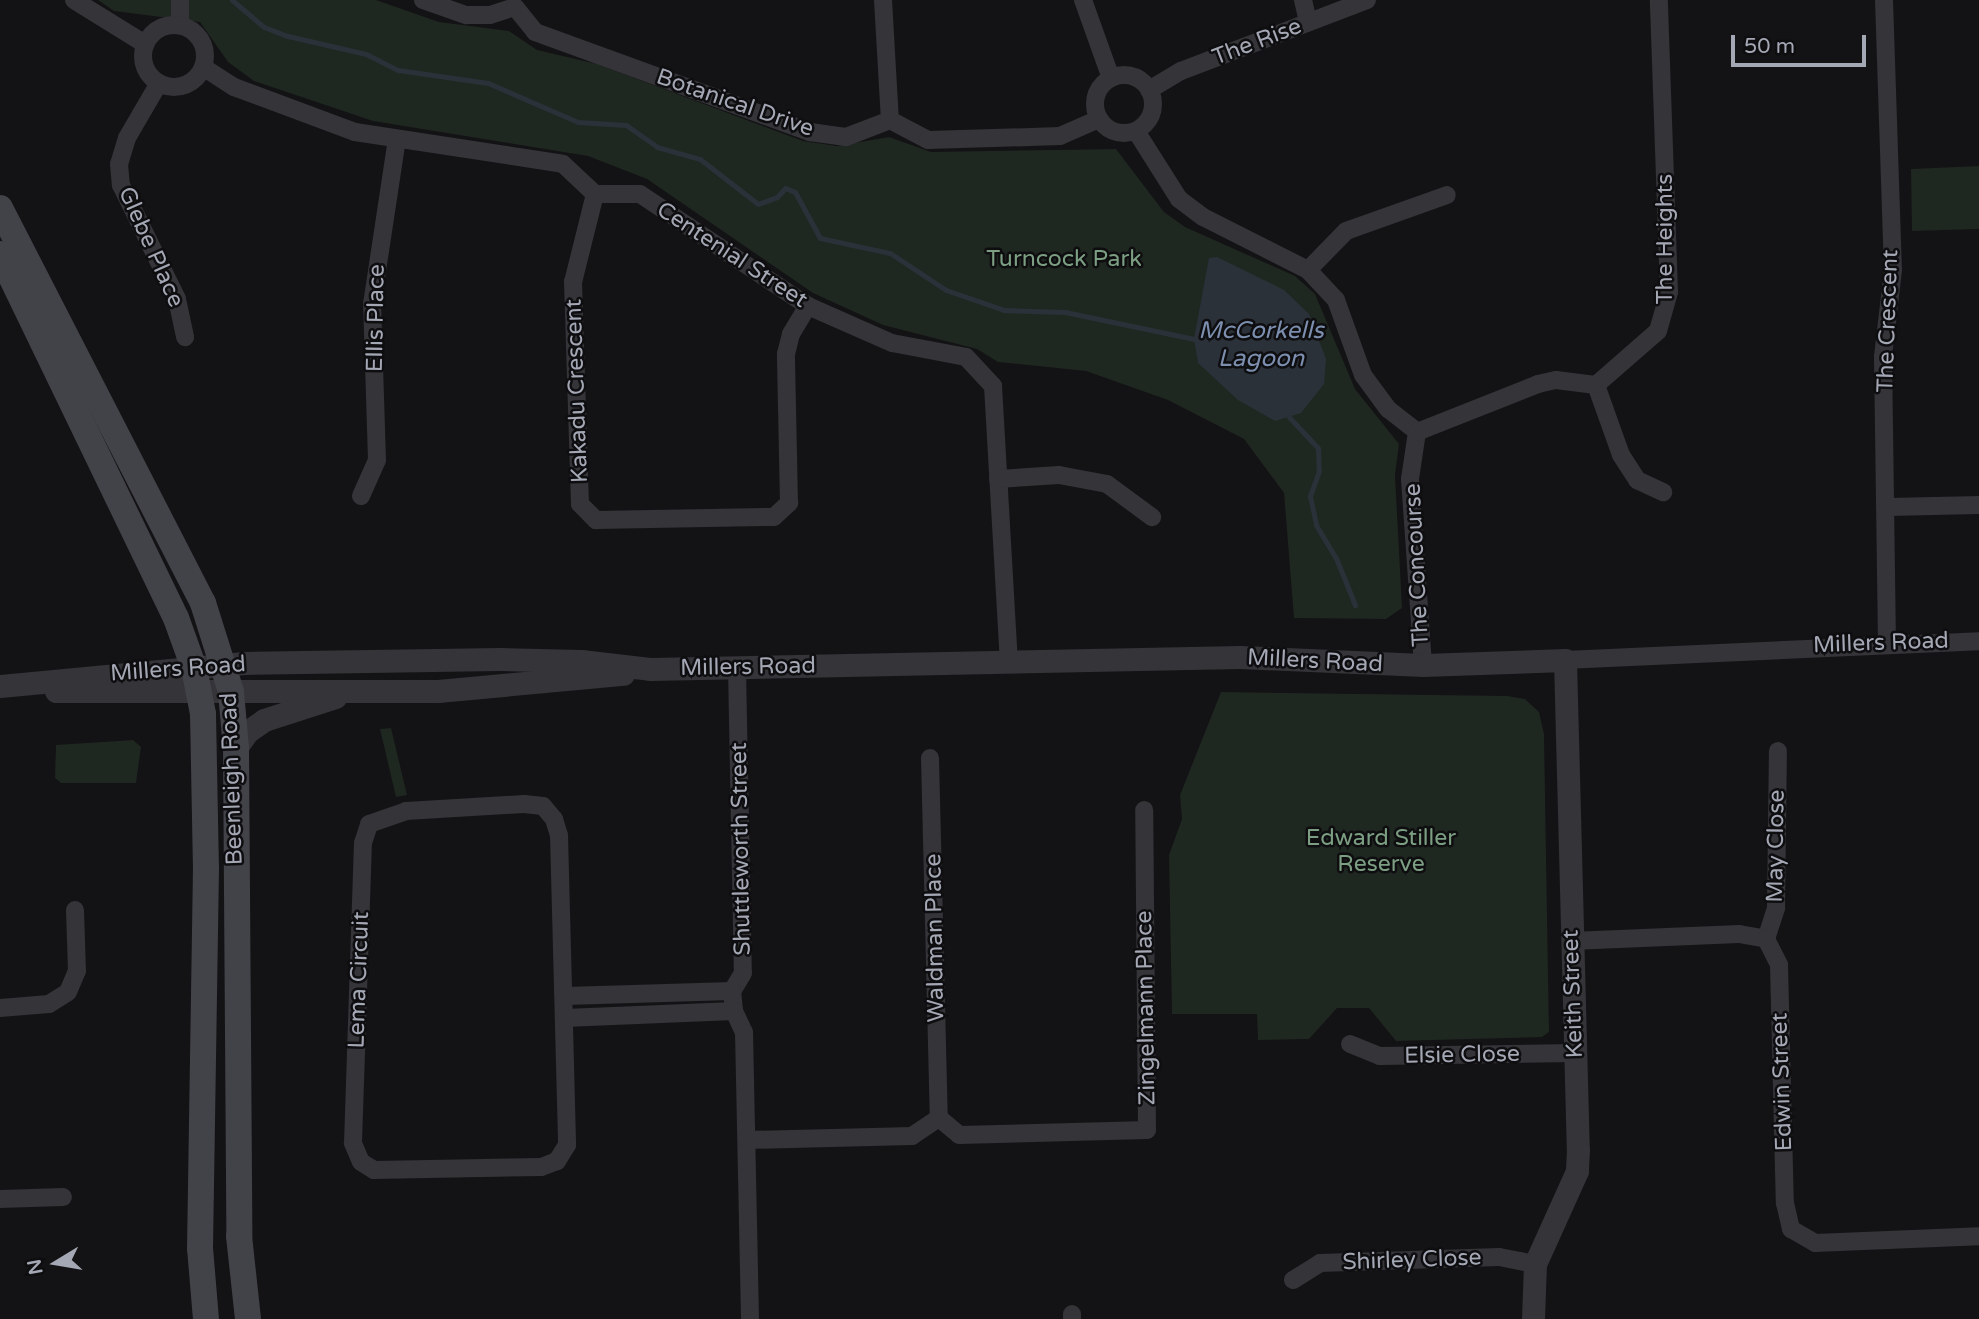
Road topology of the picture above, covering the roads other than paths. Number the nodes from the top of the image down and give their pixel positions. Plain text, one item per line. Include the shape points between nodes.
1 (74, 0) edge
2 (180, 0) edge
3 (423, 0) edge
4 (883, 0) edge
5 (1083, 0) edge
6 (1303, 0) edge
7 (1367, 0) edge
8 (1659, 0) edge
9 (1884, 0) edge
10 (516, 3) edge
11 (1308, 22) junction
12 (180, 25) junction
13 (145, 44) junction
14 (203, 67) junction
15 (1111, 78) junction
16 (159, 83) junction
17 (1149, 90) junction
18 (890, 120) junction
19 (1099, 120) junction
20 (1136, 131) junction
21 (397, 139) junction
22 (595, 194) junction
23 (1447, 195) dead end
24 (0, 208) edge
25 (0, 254) edge
26 (1308, 270) junction
27 (808, 306) junction
28 (185, 337) dead end
29 (1596, 385) junction
30 (1417, 432) junction
31 (998, 479) junction
32 (1663, 492) dead end
33 (361, 496) dead end
34 (1979, 505) edge
35 (1888, 508) junction
36 (1152, 517) dead end
37 (1979, 641) edge
38 (1887, 642) junction
39 (1565, 660) junction
40 (1009, 662) junction
41 (224, 665) junction
42 (1423, 665) junction
43 (737, 668) junction
44 (650, 669) junction
45 (196, 680) junction
46 (0, 688) edge
47 (355, 691) junction
48 (231, 692) junction
49 (236, 748) junction
50 (1777, 751) dead end
51 (930, 758) dead end
52 (1144, 810) dead end
53 (75, 910) dead end
54 (1766, 939) junction
55 (1572, 941) junction
56 (732, 990) junction
57 (565, 996) junction
58 (0, 1008) edge
59 (734, 1011) junction
60 (565, 1018) junction
61 (1350, 1044) dead end
62 (1576, 1053) junction
63 (939, 1118) junction
64 (747, 1140) junction
65 (63, 1197) dead end
66 (0, 1199) edge
67 (1979, 1236) edge
68 (1535, 1264) junction
69 (1293, 1280) dead end
70 (206, 1319) edge
71 (248, 1319) edge
72 (750, 1319) edge
73 (1534, 1319) edge

1 - 13 street
2 - 12 street
3 - 10 street, Botanical Drive via 466,15 490,15
4 - 18 street
5 - 15 street
6 - 11 street
7 - 11 street, The Rise
8 - 29 street, The Heights via 1666,313 1651,338
9 - 35 street, The Crescent via 1893,270 1883,357
10 - 18 street, Botanical Drive via 535,32 810,132 846,137
11 - 17 street, The Rise via 1181,71
12 - 13 street via 159,28
12 - 14 street via 199,37 206,57
13 - 16 street via 145,67
14 - 16 street via 186,85
14 - 21 street via 234,86 355,132
15 - 17 street via 1132,76
15 - 19 street via 1095,99
16 - 28 street, Glebe Place via 127,138 119,164 121,185 177,299
17 - 20 street via 1151,113
18 - 19 street via 928,140 1060,136
19 - 20 street via 1115,132
20 - 26 street via 1180,199 1203,217
21 - 22 street via 563,164
21 - 33 street, Ellis Place via 372,303 377,460
22 - 27 street, Centenial Street via 640,194
22 - 27 street, Kakadu Crescent via 573,282 580,503 596,520 774,517 789,503 786,354 791,334
23 - 26 street via 1346,231
24 - 41 main road, Beenleigh Road via 187,568
25 - 45 main road, Beenleigh Road via 176,618
26 - 30 street via 1336,300 1363,375 1388,409
27 - 31 street, Centenial Street via 892,343 966,357 993,386
29 - 30 street via 1556,380 1538,383
29 - 32 street via 1621,455 1637,480
30 - 42 street, The Concourse via 1410,479
31 - 36 street via 1059,475 1107,484
31 - 40 street, Centenial Street
34 - 35 street
35 - 38 street, The Crescent
37 - 38 street, Millers Road
38 - 39 street, Millers Road
39 - 42 street, Millers Road
39 - 55 street, Keith Street
40 - 42 street, Millers Road via 1240,657
40 - 43 street, Millers Road
41 - 44 street, Millers Road via 500,659
41 - 45 street, Millers Road
41 - 48 main road, Beenleigh Road
43 - 44 street, Millers Road
43 - 56 street, Shuttleworth Street via 743,973
44 - 47 street, Millers Road via 576,681
45 - 46 street, Millers Road
45 - 48 street, Millers Road
45 - 70 main road, Beenleigh Road via 206,750 200,1248
47 - 48 street, Millers Road
47 - 49 street via 264,720 247,732
48 - 49 main road, Beenleigh Road
49 - 71 main road, Beenleigh Road via 239,1236
50 - 54 street, May Close via 1776,908
51 - 63 street, Waldman Place
52 - 63 street, Zingelmann Place via 1147,1130 959,1135
53 - 58 street via 76,971 68,992 49,1004
54 - 55 street via 1740,934
54 - 67 street, Edwin Street via 1779,965 1785,1203 1791,1229 1815,1243
55 - 62 street, Keith Street
56 - 57 street
56 - 59 street, Shuttleworth Street
57 - 60 street, Lema Circuit
57 - 60 street, Lema Circuit via 559,835 543,806 405,811 369,824 363,843 353,1143 361,1162 374,1170 541,1167 557,1161 566,1145
59 - 60 street
59 - 64 street, Shuttleworth Street via 744,1032
61 - 62 street, Elsie Close via 1380,1056
62 - 68 street, Keith Street via 1577,1171
63 - 64 street via 912,1136
64 - 72 street, Shuttleworth Street
65 - 66 street
68 - 69 street, Shirley Close via 1499,1257 1320,1264
68 - 73 street, Keith Street

